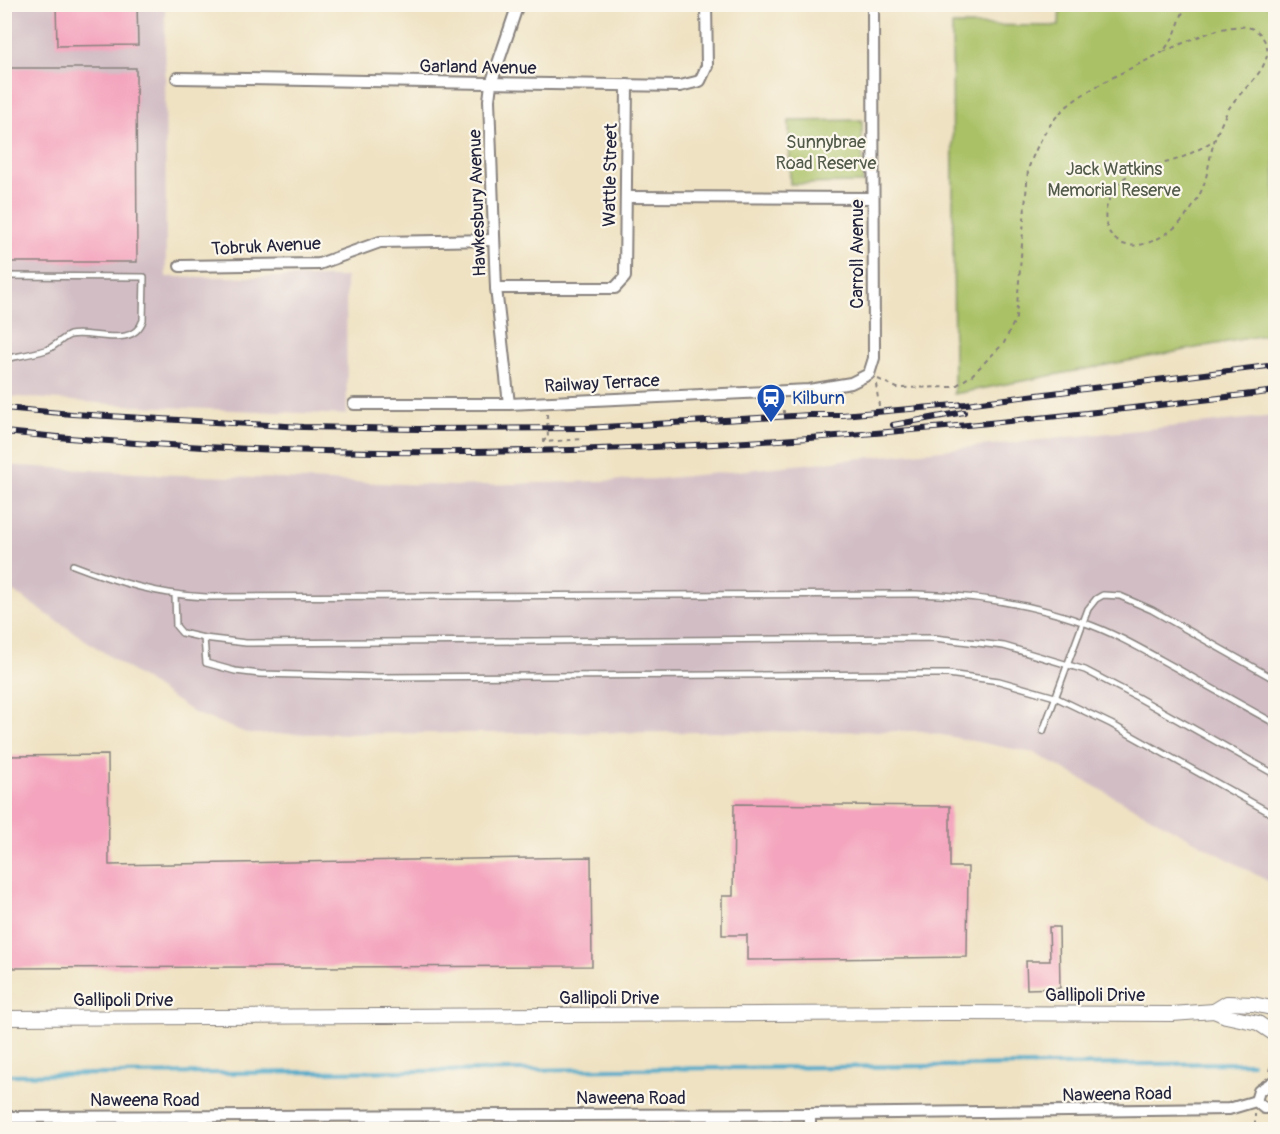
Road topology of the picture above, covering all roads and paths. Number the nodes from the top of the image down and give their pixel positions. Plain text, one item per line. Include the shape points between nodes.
1 (518, 4) edge
2 (706, 4) edge
3 (873, 4) edge
4 (1186, 4) edge
5 (1163, 52) junction
6 (177, 78) dead end
7 (491, 84) junction
8 (627, 85) junction
9 (1214, 140) junction
10 (626, 197) junction
11 (873, 198) junction
12 (494, 240) junction
13 (180, 266) dead end
14 (4, 276) edge
15 (496, 288) junction
16 (4, 359) edge
17 (869, 374) junction
18 (888, 384) dead end
19 (773, 392) junction
20 (547, 402) junction
21 (354, 404) dead end
22 (509, 404) junction
23 (879, 406) dead end
24 (784, 413) dead end
25 (584, 439) dead end
26 (73, 566) dead end
27 (175, 594) junction
28 (1083, 622) junction
29 (204, 638) junction
30 (1068, 664) junction
31 (1275, 680) edge
32 (1055, 697) junction
33 (1275, 724) edge
34 (1043, 731) dead end
35 (1275, 775) edge
36 (1275, 816) edge
37 (1275, 1009) edge
38 (1214, 1011) junction
39 (4, 1018) edge
40 (1273, 1039) edge
41 (1271, 1077) edge
42 (1256, 1101) junction
43 (1275, 1107) edge
44 (810, 1114) junction
45 (199, 1116) junction
46 (4, 1117) edge
47 (200, 1130) edge
48 (810, 1130) edge

1 - 7 street, Hawkesbury Avenue
2 - 8 street, Garland Avenue via 706,66 700,81 680,86
3 - 11 street, Carroll Avenue
4 - 5 path via 1174,36
5 - 9 path via 1227,27 1246,26 1261,34 1267,44 1267,59 1227,111
5 - 18 path via 1065,108 1035,149 1028,170 1016,318 1004,343 954,387 897,388
6 - 7 street, Garland Avenue
7 - 8 street, Garland Avenue
7 - 12 street, Hawkesbury Avenue
8 - 10 street, Wattle Street
9 - 9 path via 1204,185 1175,228 1144,243 1120,243 1111,234 1105,211 1121,180 1143,167 1176,160
10 - 11 street
10 - 15 street, Wattle Street via 625,277 615,288
11 - 17 street, Carroll Avenue via 874,358
12 - 13 street, Tobruk Avenue via 380,242 319,264
12 - 15 street, Hawkesbury Avenue
14 - 16 lane via 144,277 143,320 136,331 122,337 68,336 46,350
15 - 22 street, Hawkesbury Avenue
17 - 19 street, Railway Terrace via 851,383
17 - 23 path via 876,385
19 - 20 street, Railway Terrace
19 - 24 path via 774,412
20 - 22 street, Railway Terrace
20 - 25 path via 548,439 544,442
21 - 22 street, Railway Terrace
26 - 27 lane via 133,587
27 - 28 lane via 948,595 1029,606
27 - 29 lane via 178,630
28 - 30 lane
28 - 31 lane via 1096,599 1103,595 1120,596
28 - 33 lane via 1134,645
29 - 30 lane via 246,643 934,638 1004,646
29 - 32 lane via 206,663 260,674 948,674 999,681
30 - 32 lane
30 - 35 lane via 1111,682
32 - 34 lane
32 - 36 lane via 1101,718
37 - 38 street, Gallipoli Drive via 1227,1003
38 - 39 street, Gallipoli Drive
38 - 40 street, Gallipoli Drive via 1258,1023
40 - 41 path
41 - 42 street
42 - 43 street via 1264,1108
42 - 44 street, Naweena Road via 1229,1109
44 - 45 street, Naweena Road
44 - 48 street
45 - 46 street, Naweena Road
45 - 47 street

